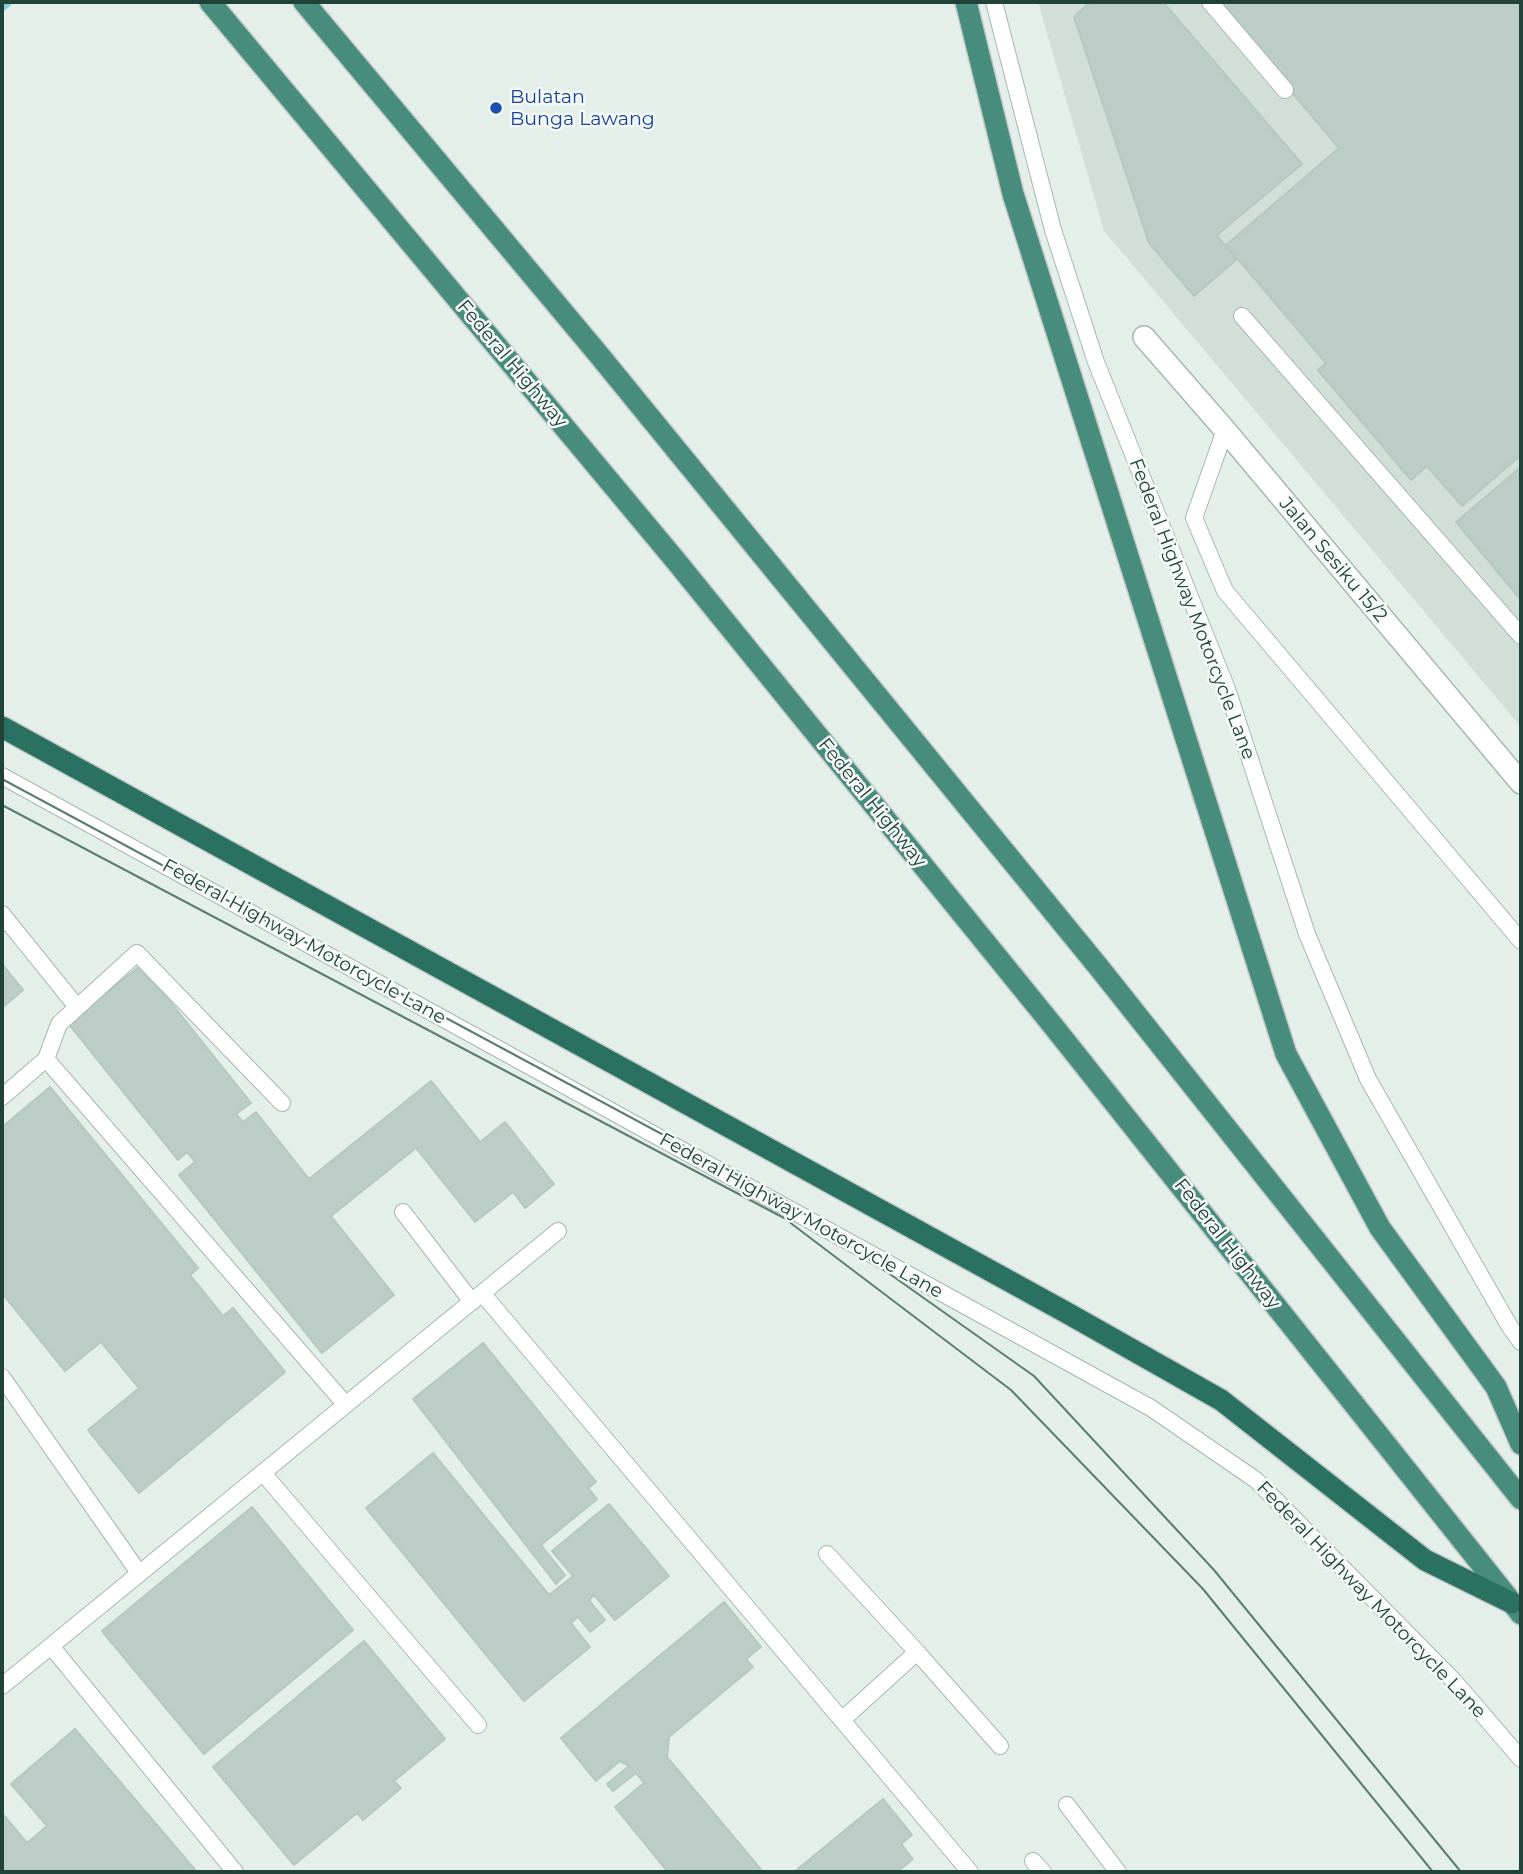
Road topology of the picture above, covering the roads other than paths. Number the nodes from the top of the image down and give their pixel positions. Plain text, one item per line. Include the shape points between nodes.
1 (209, 2) edge
2 (304, 2) edge
3 (966, 2) edge
4 (994, 2) edge
5 (1210, 2) edge
6 (1285, 90) dead end
7 (1242, 316) dead end
8 (1144, 337) dead end
9 (1224, 430) junction
10 (1521, 636) edge
11 (2, 727) edge
12 (2, 776) edge
13 (1521, 783) edge
14 (2, 914) edge
15 (1521, 941) edge
16 (77, 1007) junction
17 (46, 1059) junction
18 (2, 1097) edge
19 (282, 1103) dead end
20 (403, 1212) dead end
21 (558, 1231) dead end
22 (477, 1297) junction
23 (1521, 1342) edge
24 (2, 1377) edge
25 (346, 1405) junction
26 (1521, 1444) edge
27 (262, 1473) junction
28 (1521, 1499) edge
29 (827, 1554) dead end
30 (139, 1573) junction
31 (1517, 1608) edge
32 (51, 1646) junction
33 (917, 1652) junction
34 (2, 1686) edge
35 (842, 1720) junction
36 (478, 1725) dead end
37 (1000, 1746) dead end
38 (1521, 1759) edge
39 (1067, 1805) dead end
40 (235, 1872) edge
41 (970, 1872) edge
42 (1118, 1872) edge

1 - 31 highway, Federal Highway via 676,561
2 - 28 highway via 1101,970
3 - 26 highway via 1013,194 1286,1054 1380,1228 1496,1387
4 - 23 lane, Federal Highway Motorcycle Lane via 1053,230 1096,362 1227,689 1307,934 1368,1079
5 - 6 lane
7 - 10 lane
8 - 9 street, Jalan Sesiku 15/2
9 - 13 street, Jalan Sesiku 15/2
9 - 15 lane via 1194,518 1225,591
11 - 31 highway via 1221,1400 1425,1560
12 - 38 lane, Federal Highway Motorcycle Lane via 1151,1408 1256,1480 1454,1681
14 - 16 lane
16 - 17 lane via 59,1024
16 - 19 lane via 137,953
17 - 18 lane
17 - 25 lane
20 - 22 lane
21 - 22 lane
22 - 25 lane
22 - 35 lane
24 - 30 lane
25 - 27 lane
27 - 30 lane
27 - 36 lane
29 - 33 lane
30 - 32 lane
32 - 34 lane
32 - 40 lane
33 - 35 lane
33 - 37 lane
35 - 41 lane
39 - 42 lane

